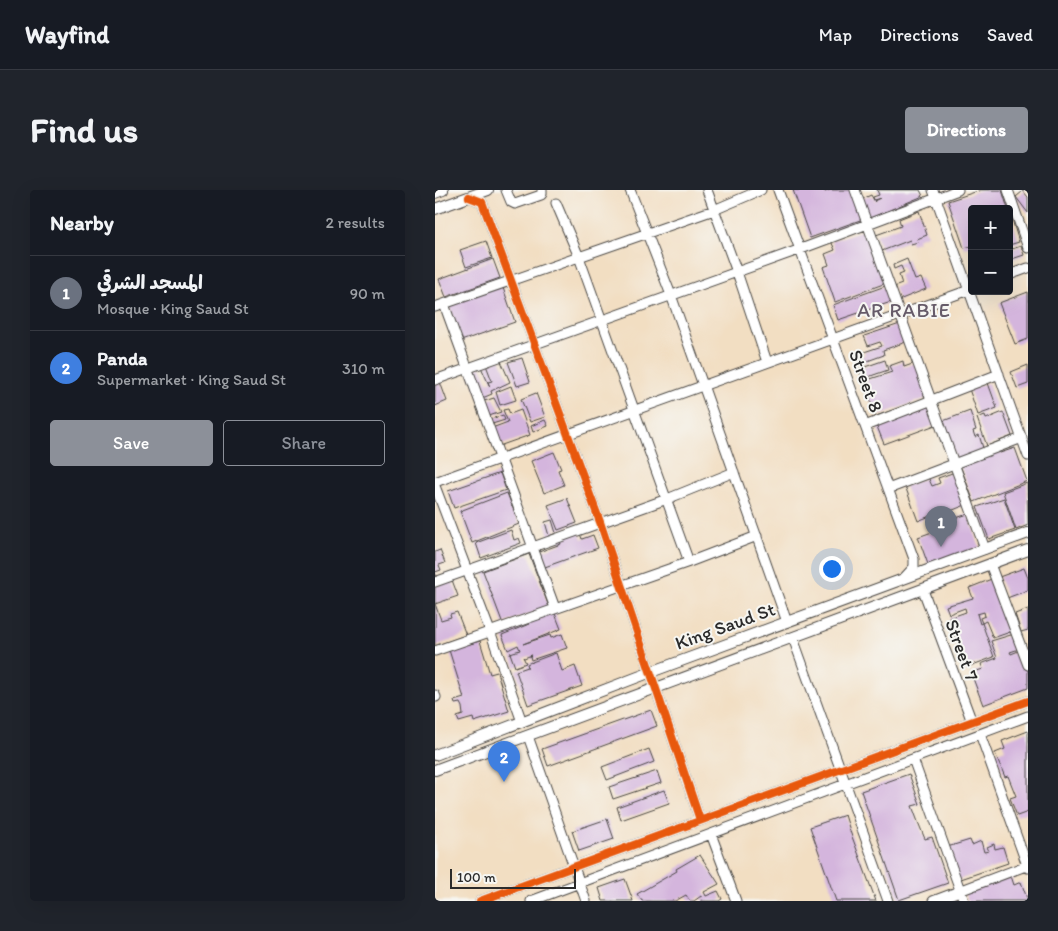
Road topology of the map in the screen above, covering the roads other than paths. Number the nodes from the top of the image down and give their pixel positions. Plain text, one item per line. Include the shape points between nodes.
1 (443, 190) edge
2 (488, 190) edge
3 (506, 190) edge
4 (542, 190) edge
5 (630, 190) edge
6 (707, 190) edge
7 (761, 190) edge
8 (778, 190) edge
9 (855, 190) edge
10 (958, 190) edge
11 (1008, 190) edge
12 (435, 193) edge
13 (934, 194) edge
14 (469, 196) junction
15 (557, 203) dead end
16 (435, 209) edge
17 (714, 210) junction
18 (869, 224) junction
19 (648, 233) junction
20 (1028, 248) edge
21 (801, 249) junction
22 (579, 257) junction
23 (1028, 268) edge
24 (737, 272) junction
25 (1013, 274) edge
26 (512, 281) junction
27 (968, 284) edge
28 (968, 290) edge
29 (671, 295) junction
30 (972, 295) edge
31 (439, 306) edge
32 (901, 314) junction
33 (601, 320) junction
34 (833, 338) junction
35 (535, 344) junction
36 (767, 362) junction
37 (467, 368) junction
38 (999, 374) junction
39 (435, 380) edge
40 (703, 385) junction
41 (932, 400) junction
42 (633, 411) junction
43 (865, 426) junction
44 (568, 435) junction
45 (1024, 440) edge
46 (1028, 456) edge
47 (500, 459) junction
48 (954, 464) junction
49 (734, 472) junction
50 (435, 482) edge
51 (435, 486) edge
52 (888, 490) junction
53 (667, 499) junction
54 (600, 522) junction
55 (1028, 533) edge
56 (757, 536) junction
57 (532, 546) junction
58 (985, 549) junction
59 (1028, 550) edge
60 (689, 562) junction
61 (990, 564) junction
62 (467, 570) junction
63 (902, 580) junction
64 (435, 582) edge
65 (621, 585) junction
66 (923, 590) junction
67 (555, 608) junction
68 (787, 622) junction
69 (491, 632) junction
70 (793, 638) junction
71 (435, 651) edge
72 (1028, 665) edge
73 (651, 672) junction
74 (656, 689) junction
75 (1028, 701) edge
76 (1028, 716) edge
77 (522, 722) junction
78 (971, 722) junction
79 (980, 734) junction
80 (528, 736) junction
81 (435, 755) edge
82 (913, 759) junction
83 (841, 769) junction
84 (435, 770) edge
85 (846, 784) junction
86 (700, 820) junction
87 (711, 834) junction
88 (573, 866) junction
89 (1028, 866) edge
90 (580, 883) junction
91 (961, 890) junction
92 (479, 901) edge
93 (531, 901) edge
94 (586, 901) edge
95 (736, 901) edge
96 (888, 901) edge
97 (933, 901) edge
98 (964, 901) edge

1 - 12 main road
2 - 14 main road
3 - 4 street via 515,204 541,195
5 - 19 street
6 - 17 street
7 - 17 street
8 - 21 street, Street 8
9 - 18 street
10 - 13 street
11 - 20 street
13 - 18 street
13 - 27 street
14 - 16 main road
14 - 26 street via 482,202
15 - 22 street
17 - 19 street
17 - 24 street
18 - 21 street
18 - 32 street
19 - 22 street
19 - 29 street
21 - 24 street
21 - 34 street, Street 8
22 - 26 street
22 - 33 street
23 - 25 street
24 - 29 street
24 - 36 street
26 - 31 street
26 - 35 street
28 - 32 street
29 - 33 street
29 - 40 street
30 - 38 street
31 - 37 street
32 - 34 street
32 - 41 street
33 - 35 street
33 - 42 street
34 - 36 street
34 - 43 street, Street 8
35 - 37 street
35 - 44 street
36 - 40 street
37 - 39 street
37 - 47 street
38 - 41 street
38 - 45 street
40 - 42 street
40 - 49 street
41 - 43 street
41 - 48 street
42 - 44 street
42 - 53 street
43 - 52 street, Street 8
44 - 47 street
44 - 54 street
45 - 46 street
45 - 48 street
47 - 50 street
47 - 57 street
48 - 52 street
48 - 58 street
49 - 53 street
49 - 56 street
51 - 62 street
52 - 63 street, Street 8 via 914,559 914,567
53 - 54 street
53 - 60 street
54 - 57 street
54 - 65 street
55 - 58 main road, King Saud St
56 - 60 street
56 - 68 street
57 - 62 street
57 - 67 street
58 - 63 main road, King Saud St
59 - 61 main road, King Saud St
60 - 65 street
61 - 66 main road, King Saud St
61 - 72 street
62 - 64 street
62 - 69 street
63 - 68 main road, King Saud St
65 - 67 street
65 - 73 street
66 - 70 main road, King Saud St
66 - 78 street, Street 7
67 - 69 street
68 - 73 main road, King Saud St
69 - 71 street
69 - 77 street
70 - 74 main road, King Saud St
70 - 83 street
73 - 74 street
73 - 77 main road, King Saud St
74 - 80 main road, King Saud St
74 - 86 street
75 - 78 street
76 - 79 street
77 - 81 main road, King Saud St
78 - 83 street
79 - 82 street
79 - 89 street
80 - 84 main road, King Saud St
80 - 88 street
82 - 85 street
82 - 91 street
83 - 85 street
83 - 86 street
85 - 87 street
85 - 96 street
86 - 88 street
87 - 90 street
87 - 95 street
88 - 90 street
88 - 92 street
89 - 91 street
90 - 93 street
90 - 94 street
91 - 97 street
91 - 98 street

